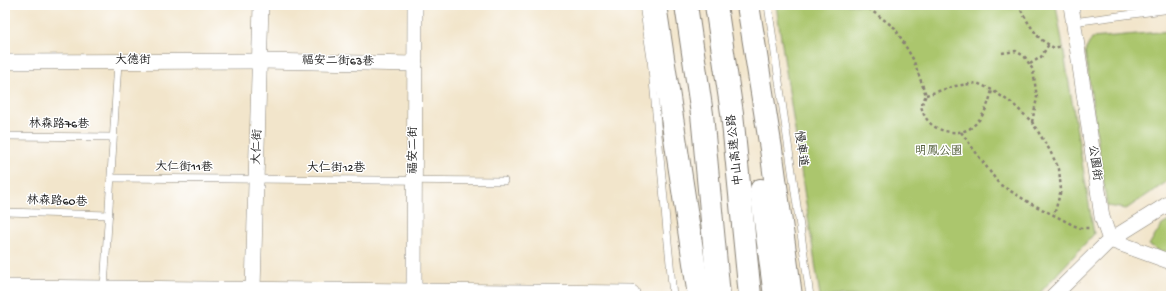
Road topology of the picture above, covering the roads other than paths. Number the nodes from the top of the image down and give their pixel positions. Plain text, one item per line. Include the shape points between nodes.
1 (261, 5) edge
2 (415, 5) edge
3 (643, 5) edge
4 (655, 5) edge
5 (686, 5) edge
6 (716, 5) edge
7 (748, 5) edge
8 (768, 5) edge
9 (1070, 5) edge
10 (1171, 9) edge
11 (1073, 22) junction
12 (754, 43) junction
13 (261, 61) junction
14 (5, 62) edge
15 (118, 62) junction
16 (415, 64) junction
17 (5, 136) edge
18 (113, 137) junction
19 (111, 178) junction
20 (257, 180) junction
21 (414, 181) junction
22 (504, 182) dead end
23 (1171, 202) edge
24 (5, 212) edge
25 (109, 215) junction
26 (1108, 233) junction
27 (693, 258) junction
28 (1171, 262) edge
29 (5, 287) edge
30 (104, 288) junction
31 (253, 289) junction
32 (414, 293) edge
33 (632, 293) dead end
34 (674, 296) edge
35 (695, 296) edge
36 (699, 296) edge
37 (720, 296) edge
38 (750, 296) edge
39 (775, 296) edge
40 (791, 296) edge
41 (810, 296) edge
42 (1053, 296) edge

1 - 13 street, 大仁街
2 - 16 street, 福安二街
3 - 34 lane via 651,59
4 - 27 highway
5 - 37 highway via 702,114
6 - 38 highway, 中山高速公路 via 732,113
7 - 12 highway
8 - 41 lane, 慢車道
9 - 11 street, 公園街
10 - 11 lane
11 - 26 street, 公園街 via 1102,217
12 - 39 highway via 758,168
12 - 40 highway
13 - 15 street, 大德街
13 - 16 street, 福安二街63巷
13 - 20 street, 大仁街
14 - 15 street, 大德街
15 - 18 lane
16 - 21 street, 福安二街
17 - 18 lane, 林森路76巷
18 - 19 lane
19 - 20 lane, 大仁街11巷
19 - 25 lane
20 - 21 lane, 大仁街12巷
20 - 31 street, 大仁街
21 - 22 lane, 大仁街12巷
21 - 32 street, 福安二街
23 - 26 street
24 - 25 lane, 林森路60巷
25 - 30 lane
26 - 28 street
26 - 42 street
27 - 35 highway
27 - 36 highway
29 - 30 street
30 - 31 street
31 - 32 street
32 - 33 street

